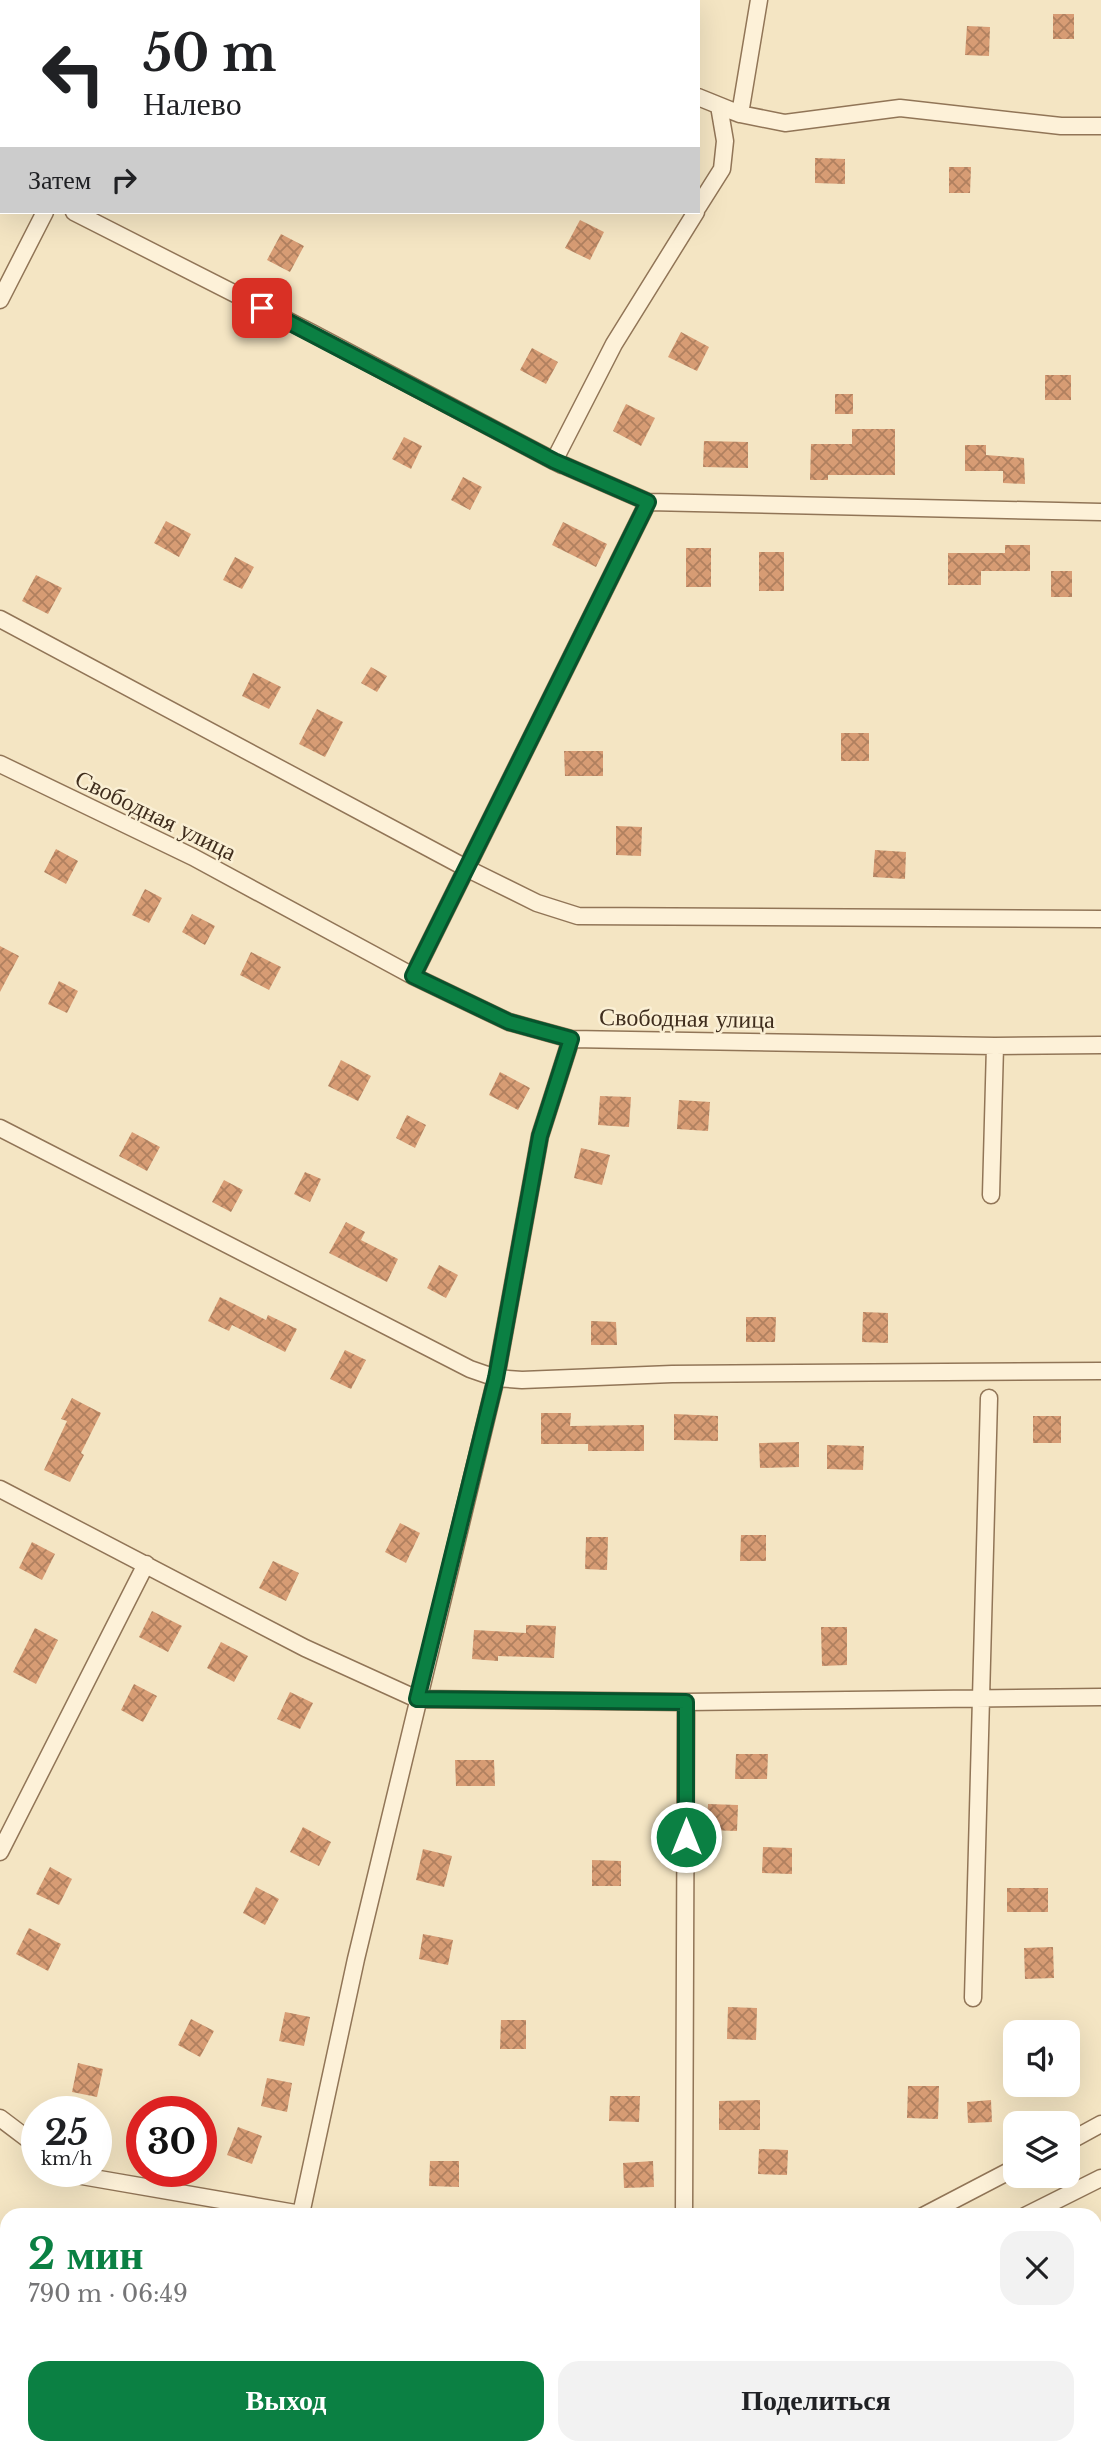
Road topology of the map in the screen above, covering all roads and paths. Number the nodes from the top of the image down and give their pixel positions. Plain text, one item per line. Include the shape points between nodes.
1 (759, 0) edge
2 (700, 98) edge
3 (719, 106) junction
4 (740, 114) junction
5 (1101, 126) edge
6 (700, 205) edge
7 (44, 214) edge
8 (78, 214) edge
9 (695, 214) edge
10 (0, 300) edge
11 (554, 461) junction
12 (648, 502) junction
13 (1101, 512) edge
14 (0, 619) edge
15 (0, 764) edge
16 (466, 869) junction
17 (1101, 919) edge
18 (413, 976) junction
19 (571, 1039) junction
20 (1101, 1045) edge
21 (995, 1046) junction
22 (0, 1128) edge
23 (991, 1195) dead end
24 (1101, 1371) edge
25 (496, 1378) junction
26 (989, 1398) dead end
27 (0, 1489) edge
28 (146, 1564) junction
29 (1101, 1697) edge
30 (417, 1699) junction
31 (981, 1700) junction
32 (686, 1702) junction
33 (0, 1852) edge
34 (972, 1998) dead end
35 (0, 2118) edge
36 (1101, 2124) edge
37 (21, 2134) edge
38 (1080, 2135) edge
39 (1003, 2174) edge
40 (1101, 2178) edge
41 (112, 2181) edge
42 (265, 2208) edge
43 (306, 2208) edge
44 (684, 2208) edge
45 (938, 2208) edge
46 (1041, 2208) edge

1 - 4 street
2 - 3 street
3 - 4 street
3 - 6 street via 725,141 722,169
4 - 5 street via 785,123 900,108 1060,126
7 - 10 street
8 - 11 street
9 - 11 street via 614,344
11 - 12 street
12 - 13 street
12 - 16 street
14 - 16 street
15 - 18 street, Свободная улица via 193,857
16 - 17 street via 537,903 578,916
16 - 18 street
18 - 19 street, Свободная улица via 509,1022
19 - 21 street, Свободная улица
19 - 25 street via 540,1136
20 - 21 street, Свободная улица
21 - 23 street
22 - 25 street via 470,1369
24 - 25 street
25 - 30 street
26 - 31 street
27 - 28 street
28 - 30 street via 305,1648
28 - 33 street
29 - 31 street
30 - 32 street
30 - 43 street via 356,1959
31 - 32 street
31 - 34 street
32 - 44 street
35 - 37 street
36 - 38 street
39 - 45 street
40 - 46 street
41 - 42 street

